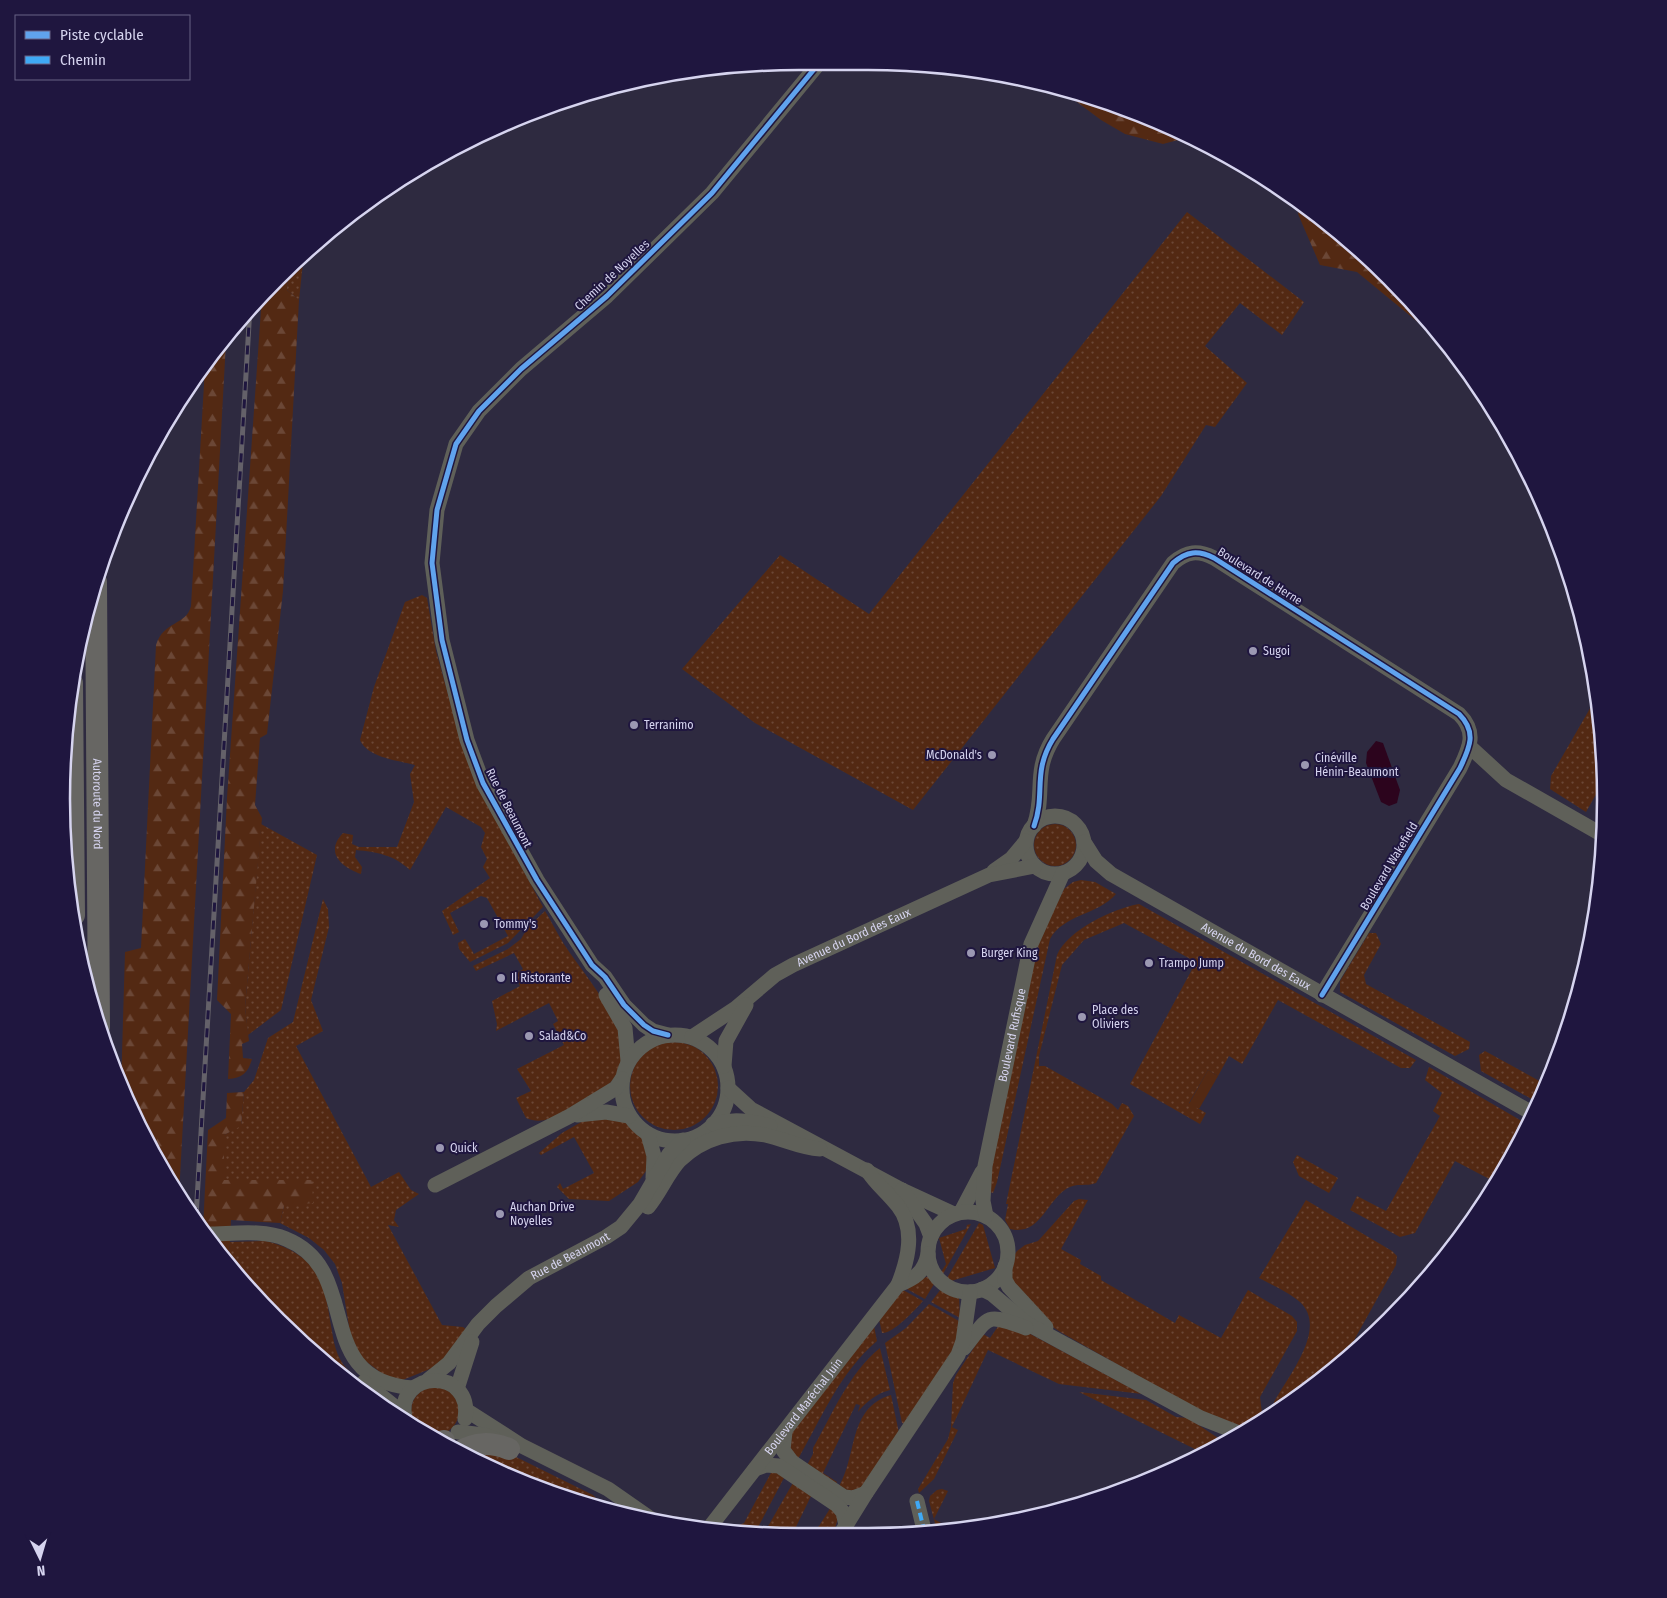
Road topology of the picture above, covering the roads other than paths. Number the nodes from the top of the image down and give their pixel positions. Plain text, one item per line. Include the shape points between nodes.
1 (813, 70) edge
2 (437, 510) joint
3 (96, 606) edge
4 (73, 745) edge
5 (1469, 746) junction
6 (1040, 789) junction
7 (1062, 817) junction
8 (1034, 826) junction
9 (1596, 830) edge
10 (1026, 841) junction
11 (1084, 842) junction
12 (74, 866) edge
13 (1039, 869) junction
14 (1067, 871) junction
15 (1111, 874) junction
16 (989, 875) junction
17 (1048, 907) junction
18 (592, 965) junction
19 (752, 995) junction
20 (1322, 995) junction
21 (99, 1000) edge
22 (668, 1034) junction
23 (692, 1037) junction
24 (628, 1060) junction
25 (724, 1068) junction
26 (622, 1079) junction
27 (728, 1088) junction
28 (1527, 1110) edge
29 (570, 1116) junction
30 (629, 1116) junction
31 (713, 1124) junction
32 (798, 1133) junction
33 (648, 1134) junction
34 (682, 1140) junction
35 (829, 1150) junction
36 (985, 1166) junction
37 (867, 1170) junction
38 (653, 1179) junction
39 (435, 1185) dead end
40 (902, 1190) junction
41 (958, 1213) junction
42 (986, 1216) junction
43 (621, 1227) junction
44 (214, 1234) edge
45 (931, 1236) junction
46 (928, 1254) junction
47 (1005, 1266) junction
48 (898, 1285) junction
49 (976, 1290) junction
50 (337, 1315) junction
51 (478, 1324) junction
52 (1061, 1340) junction
53 (958, 1355) junction
54 (428, 1380) junction
55 (413, 1388) junction
56 (457, 1389) junction
57 (375, 1391) edge
58 (466, 1410) junction
59 (405, 1412) edge
60 (1201, 1418) junction
61 (1232, 1430) edge
62 (785, 1432) junction
63 (1222, 1435) edge
64 (451, 1439) edge
65 (458, 1443) edge
66 (509, 1449) joint
67 (755, 1469) junction
68 (866, 1493) junction
69 (917, 1501) dead end
70 (608, 1502) edge
71 (637, 1509) edge
72 (713, 1523) edge
73 (923, 1525) edge
74 (843, 1528) edge
75 (844, 1528) edge

1 - 2 street, Chemin de Noyelles via 712,193 602,300 521,369 480,411 456,444
2 - 18 street, Rue de Beaumont via 432,563 436,595 442,640 467,740 482,783 500,817
3 - 21 highway, Autoroute du Nord
4 - 12 highway, Autoroute du Nord
5 - 6 street, Boulevard de Herne via 1470,728 1459,714 1214,558 1198,551 1180,558 1167,571 1053,739 1041,763
5 - 9 street via 1506,780
5 - 20 street, Boulevard Wakefield via 1460,768
6 - 7 street via 1047,803
6 - 8 street, Boulevard de Herne
7 - 8 street via 1046,818
7 - 11 street via 1076,826
8 - 10 street
10 - 13 street via 1029,857
10 - 16 street, Avenue du Bord des Eaux
11 - 14 street via 1081,857
11 - 15 street, Avenue du Bord des Eaux via 1096,861
13 - 14 street via 1051,874
13 - 16 street, Avenue du Bord des Eaux
13 - 17 street via 1047,888
14 - 15 street, Avenue du Bord des Eaux via 1093,870
14 - 17 street, Boulevard Rufisque
15 - 20 street, Avenue du Bord des Eaux
16 - 19 street, Avenue du Bord des Eaux via 793,965 775,975
17 - 36 street, Boulevard Rufisque via 1031,944
18 - 22 street, Rue de Beaumont via 638,1020 653,1031
18 - 24 street, Rue de Beaumont via 625,1028
19 - 23 street, Avenue du Bord des Eaux
19 - 25 street, Avenue du Bord des Eaux via 726,1041
20 - 28 street, Avenue du Bord des Eaux
22 - 23 street
22 - 24 street via 645,1043
23 - 25 street via 717,1054
24 - 26 street
25 - 27 street
26 - 29 street via 616,1088
26 - 30 street via 622,1098
27 - 31 street via 724,1108
27 - 32 street via 751,1109
29 - 30 street via 606,1112
29 - 39 street
30 - 33 street
31 - 32 street via 746,1120
31 - 34 street via 699,1135
32 - 35 street
33 - 34 street via 665,1140
33 - 38 street, Rue de Beaumont via 654,1156
34 - 38 street, Rue de Beaumont
35 - 37 street
35 - 43 street via 805,1148 774,1137 747,1133 732,1133 712,1140 680,1160 653,1201 639,1216
36 - 41 street, Boulevard Rufisque
36 - 42 street, Boulevard Rufisque via 983,1201
37 - 40 street
37 - 48 street, Boulevard Maréchal Juin via 899,1207 905,1219 909,1251
38 - 43 street, Rue de Beaumont via 640,1204
40 - 41 street
40 - 45 street
41 - 42 street via 974,1212
41 - 45 street via 942,1221
42 - 47 street via 997,1225 1006,1240
43 - 51 street, Rue de Beaumont via 529,1278
44 - 50 street via 267,1233 302,1248 325,1272
45 - 46 street
46 - 48 street, Boulevard Maréchal Juin via 926,1265 918,1276
46 - 49 street via 932,1271 941,1281 951,1288
47 - 49 street via 996,1280
47 - 52 street via 1005,1280 1019,1300
48 - 62 street, Boulevard Maréchal Juin
49 - 52 street via 992,1294 1026,1323
49 - 53 street
50 - 55 street via 342,1335 361,1367 384,1384
50 - 57 street via 337,1337 349,1365
51 - 54 street, Rue de Beaumont via 449,1363
51 - 56 street
52 - 53 street via 1004,1318 995,1318 978,1328
52 - 60 street
53 - 68 street
54 - 55 street, Rue de Beaumont
54 - 56 street via 444,1381
55 - 59 street via 406,1400
56 - 58 street via 464,1398
58 - 64 street via 462,1426
58 - 71 street via 522,1446 608,1489
60 - 61 street
60 - 63 street
62 - 67 street, Boulevard Maréchal Juin
62 - 68 street via 783,1450 792,1462 844,1497 853,1498
65 - 66 highway via 494,1443
66 - 70 street
67 - 72 street, Boulevard Maréchal Juin
67 - 74 street via 766,1465 780,1466 837,1505 843,1512
68 - 75 street
69 - 73 street

